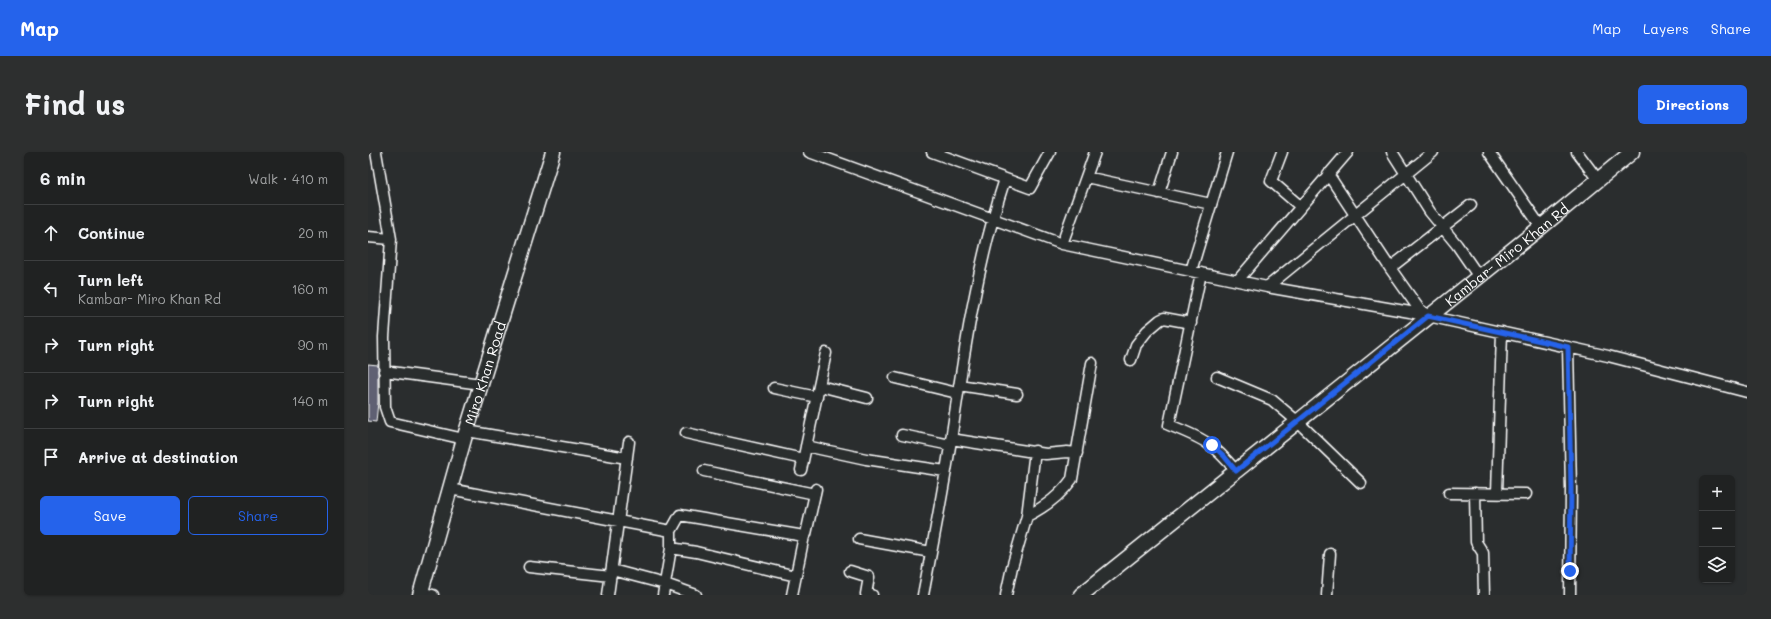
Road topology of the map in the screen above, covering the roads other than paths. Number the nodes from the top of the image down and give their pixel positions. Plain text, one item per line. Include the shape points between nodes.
1 (376, 152) edge
2 (553, 152) edge
3 (809, 152) edge
4 (932, 152) edge
5 (1050, 152) edge
6 (1095, 152) edge
7 (1172, 152) edge
8 (1227, 152) edge
9 (1282, 152) edge
10 (1348, 152) edge
11 (1392, 152) edge
12 (1433, 152) edge
13 (1489, 152) edge
14 (1577, 152) edge
15 (1632, 152) edge
16 (1407, 173) junction
17 (1328, 174) junction
18 (1086, 177) junction
19 (1005, 179) junction
20 (1598, 180) junction
21 (1159, 193) junction
22 (1211, 204) junction
23 (1471, 205) dead end
24 (1301, 207) junction
25 (1355, 215) junction
26 (992, 218) junction
27 (1442, 227) junction
28 (1541, 227) junction
29 (368, 237) edge
30 (391, 239) junction
31 (1062, 244) junction
32 (1390, 268) junction
33 (1196, 272) junction
34 (1479, 277) junction
35 (1238, 280) junction
36 (1267, 287) junction
37 (1428, 316) junction
38 (1191, 323) junction
39 (1502, 332) junction
40 (1568, 347) junction
41 (826, 353) dead end
42 (1131, 360) dead end
43 (1092, 364) dead end
44 (384, 371) junction
45 (1217, 377) dead end
46 (895, 378) dead end
47 (481, 384) junction
48 (820, 386) junction
49 (774, 388) dead end
50 (958, 389) junction
51 (1747, 392) edge
52 (1017, 394) dead end
53 (817, 397) junction
54 (867, 398) dead end
55 (1298, 422) junction
56 (686, 433) dead end
57 (466, 435) junction
58 (902, 435) dead end
59 (629, 442) dead end
60 (951, 442) junction
61 (806, 446) junction
62 (1034, 451) junction
63 (1077, 453) junction
64 (627, 458) junction
65 (803, 459) junction
66 (704, 470) dead end
67 (801, 470) dead end
68 (945, 471) junction
69 (1236, 471) junction
70 (1361, 483) dead end
71 (450, 489) junction
72 (1449, 492) dead end
73 (1475, 493) junction
74 (1498, 493) junction
75 (1526, 494) dead end
76 (1027, 516) junction
77 (620, 520) junction
78 (671, 531) junction
79 (804, 536) junction
80 (859, 539) dead end
81 (671, 548) junction
82 (931, 552) junction
83 (1330, 554) dead end
84 (529, 567) dead end
85 (850, 571) dead end
86 (611, 573) junction
87 (796, 576) junction
88 (665, 584) junction
89 (424, 594) edge
90 (608, 595) edge
91 (664, 595) edge
92 (696, 595) edge
93 (792, 595) edge
94 (872, 595) edge
95 (924, 595) edge
96 (1006, 595) edge
97 (1081, 595) edge
98 (1327, 595) edge
99 (1484, 595) edge
100 (1570, 595) edge

1 - 30 street
2 - 47 main road, Miro Khan Road
3 - 26 street
4 - 19 street
5 - 19 street via 1030,188
6 - 18 street
7 - 21 street
8 - 22 street
9 - 24 street via 1271,181
10 - 17 street
11 - 16 street
12 - 16 street
13 - 28 street
14 - 20 street
15 - 20 main road, Kambar- Miro Khan Rd
16 - 25 street
16 - 27 street
17 - 24 street
17 - 25 street
18 - 21 street
18 - 31 street
19 - 26 street
20 - 28 main road, Kambar- Miro Khan Rd
21 - 22 street
22 - 33 street
23 - 27 street
24 - 35 street
25 - 32 street
25 - 36 street
26 - 31 street
26 - 50 street via 972,307
27 - 32 street
27 - 34 street
28 - 34 main road, Kambar- Miro Khan Rd
29 - 30 street
30 - 44 street
31 - 33 street
32 - 37 street via 1419,309
33 - 35 street
33 - 38 street
34 - 37 main road, Kambar- Miro Khan Rd
35 - 36 street
36 - 37 street
37 - 39 street
37 - 55 main road, Kambar- Miro Khan Rd
38 - 42 street via 1164,318 1160,320 1147,331 1136,346
38 - 69 street via 1169,425 1201,438 1224,456
39 - 40 street
39 - 74 street
40 - 51 street
40 - 100 street
41 - 48 street
43 - 63 street
44 - 47 street
44 - 57 street via 385,407 390,422
45 - 55 street via 1272,400
46 - 50 street
47 - 57 main road, Miro Khan Road
48 - 53 street
48 - 54 street
49 - 53 street
50 - 52 street
50 - 60 street
53 - 61 street
55 - 69 main road, Kambar- Miro Khan Rd
55 - 70 street
56 - 65 street
57 - 64 street
57 - 71 main road, Miro Khan Road
58 - 60 street
59 - 64 street
60 - 62 street
60 - 68 street
61 - 65 street
61 - 68 street via 866,459
62 - 63 street via 1046,454
62 - 76 street
63 - 76 street via 1072,479 1065,489 1044,508
64 - 77 street
65 - 67 street
66 - 79 street via 816,491
68 - 82 street
69 - 97 main road, Kambar- Miro Khan Rd
71 - 77 street
71 - 89 main road, Miro Khan Road
72 - 73 street
73 - 74 street
73 - 99 street via 1476,542 1483,553
74 - 75 street
76 - 96 street
77 - 78 street
77 - 86 street
78 - 79 street via 680,515
78 - 81 street
79 - 87 street
80 - 82 street
81 - 87 street
81 - 88 street
82 - 95 street
83 - 98 street
84 - 86 street
85 - 94 street via 869,577 866,594
86 - 88 street
86 - 90 street
87 - 93 street
88 - 91 street
88 - 92 street

